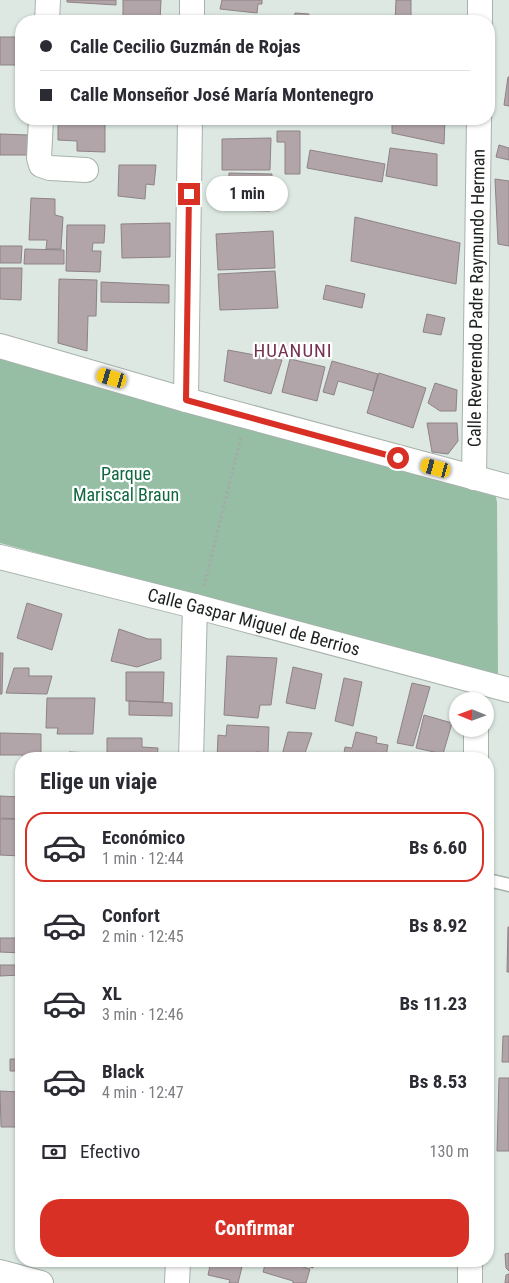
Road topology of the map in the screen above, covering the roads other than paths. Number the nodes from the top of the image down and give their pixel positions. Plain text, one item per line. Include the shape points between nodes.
1 (48, 0) edge
2 (192, 0) edge
3 (480, 0) edge
4 (47, 15) edge
5 (192, 15) edge
6 (480, 15) edge
7 (41, 125) edge
8 (190, 125) edge
9 (479, 125) edge
10 (86, 170) dead end
11 (0, 346) edge
12 (186, 400) junction
13 (474, 478) junction
14 (509, 487) edge
15 (0, 557) edge
16 (196, 607) junction
17 (509, 690) edge
18 (476, 691) edge
19 (476, 738) edge
20 (191, 752) edge
21 (476, 752) edge
22 (494, 881) edge
23 (509, 885) edge
24 (178, 1267) edge
25 (470, 1267) edge
26 (0, 1272) edge
27 (41, 1283) edge
28 (177, 1283) edge
29 (470, 1283) edge

1 - 4 street
2 - 5 street
3 - 6 street
7 - 10 street via 41,165
8 - 12 street
9 - 13 street, Calle Reverendo Padre Raymundo Herman
11 - 12 street
12 - 13 street
13 - 14 street
15 - 16 street, Calle Gaspar Miguel de Berrios
16 - 18 street, Calle Gaspar Miguel de Berrios
16 - 20 street
17 - 18 street, Calle Gaspar Miguel de Berrios
19 - 21 street
22 - 23 lane
24 - 28 street
25 - 29 street
26 - 27 street

